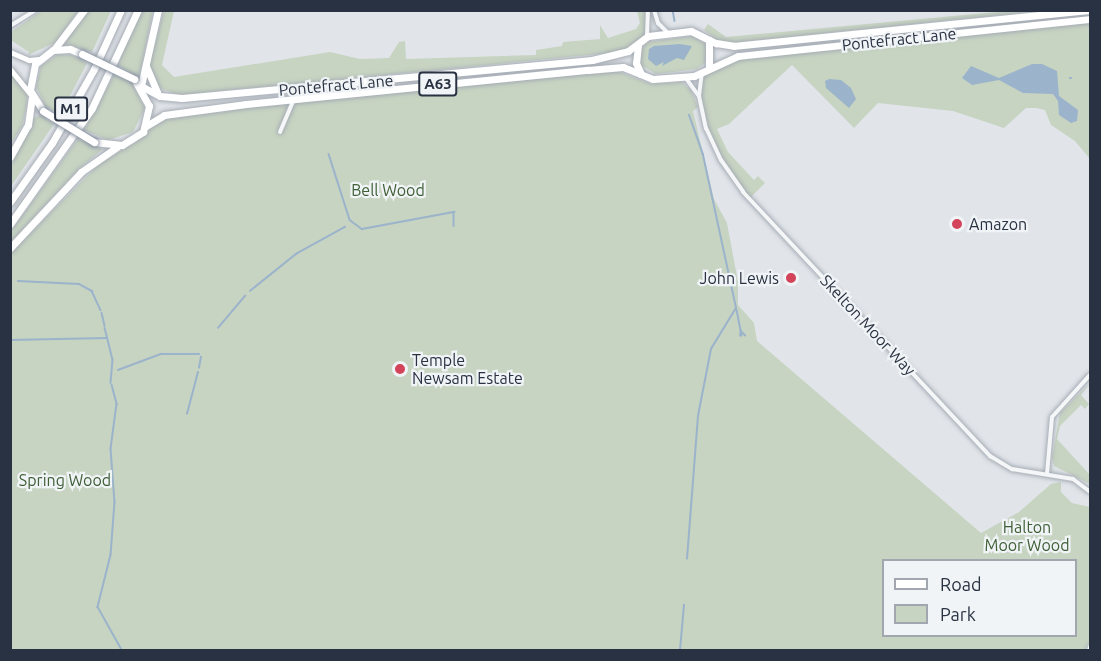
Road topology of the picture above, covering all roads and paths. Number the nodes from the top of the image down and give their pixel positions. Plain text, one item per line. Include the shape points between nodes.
1 (36, 10) edge
2 (84, 10) edge
3 (121, 10) edge
4 (138, 10) edge
5 (158, 10) edge
6 (648, 10) edge
7 (654, 10) edge
8 (1090, 10) edge
9 (1090, 19) edge
10 (10, 27) edge
11 (669, 34) junction
12 (646, 37) junction
13 (709, 40) junction
14 (638, 45) junction
15 (53, 50) junction
16 (10, 52) edge
17 (39, 59) junction
18 (145, 63) junction
19 (709, 67) junction
20 (10, 69) edge
21 (702, 73) junction
22 (641, 74) junction
23 (684, 76) junction
24 (141, 86) junction
25 (32, 96) junction
26 (160, 96) junction
27 (699, 96) junction
28 (294, 98) junction
29 (282, 99) junction
30 (288, 111) junction
31 (146, 126) junction
32 (280, 132) dead end
33 (117, 147) junction
34 (10, 157) edge
35 (10, 202) edge
36 (10, 224) edge
37 (10, 248) edge
38 (1090, 375) edge
39 (1047, 474) junction
40 (1090, 492) edge

1 - 10 street
2 - 15 highway
3 - 35 highway, M1 via 94,69 52,143
4 - 36 highway, M1 via 92,108
5 - 18 highway
6 - 12 street via 650,27
7 - 11 street via 658,23
8 - 13 highway, Pontefract Lane via 734,46
9 - 19 highway, Pontefract Lane via 738,56
11 - 12 highway, Pontefract Lane
11 - 13 highway, Pontefract Lane via 698,32
12 - 14 highway, A63
13 - 19 highway
14 - 22 highway via 636,63
14 - 26 highway, Pontefract Lane / A63 via 620,55 581,61 194,98
15 - 17 highway
15 - 24 highway, bridge via 70,49
16 - 17 street
17 - 25 highway via 31,73
18 - 24 highway
18 - 26 highway via 151,85
19 - 21 highway, Pontefract Lane
20 - 25 street
21 - 23 highway, A63
21 - 27 street, Skelton Moor Way
22 - 23 highway, A63 via 653,79
22 - 28 highway, Pontefract Lane / A63 via 623,67
23 - 27 street, Skelton Moor Way
24 - 26 highway, Pontefract Lane / A63
24 - 31 highway via 149,106
25 - 33 highway, bridge via 43,111 94,142
25 - 34 highway, M1 via 28,124
27 - 39 street, Skelton Moor Way via 706,128 720,160 749,199 990,456 1012,469
28 - 29 highway, Pontefract Lane / A63
28 - 30 street
29 - 30 street
29 - 31 highway, Pontefract Lane / A63 via 164,115
30 - 32 street
31 - 33 highway via 136,138
33 - 37 highway via 81,172
38 - 39 street via 1052,417
39 - 40 street, Skelton Moor Way via 1072,479

